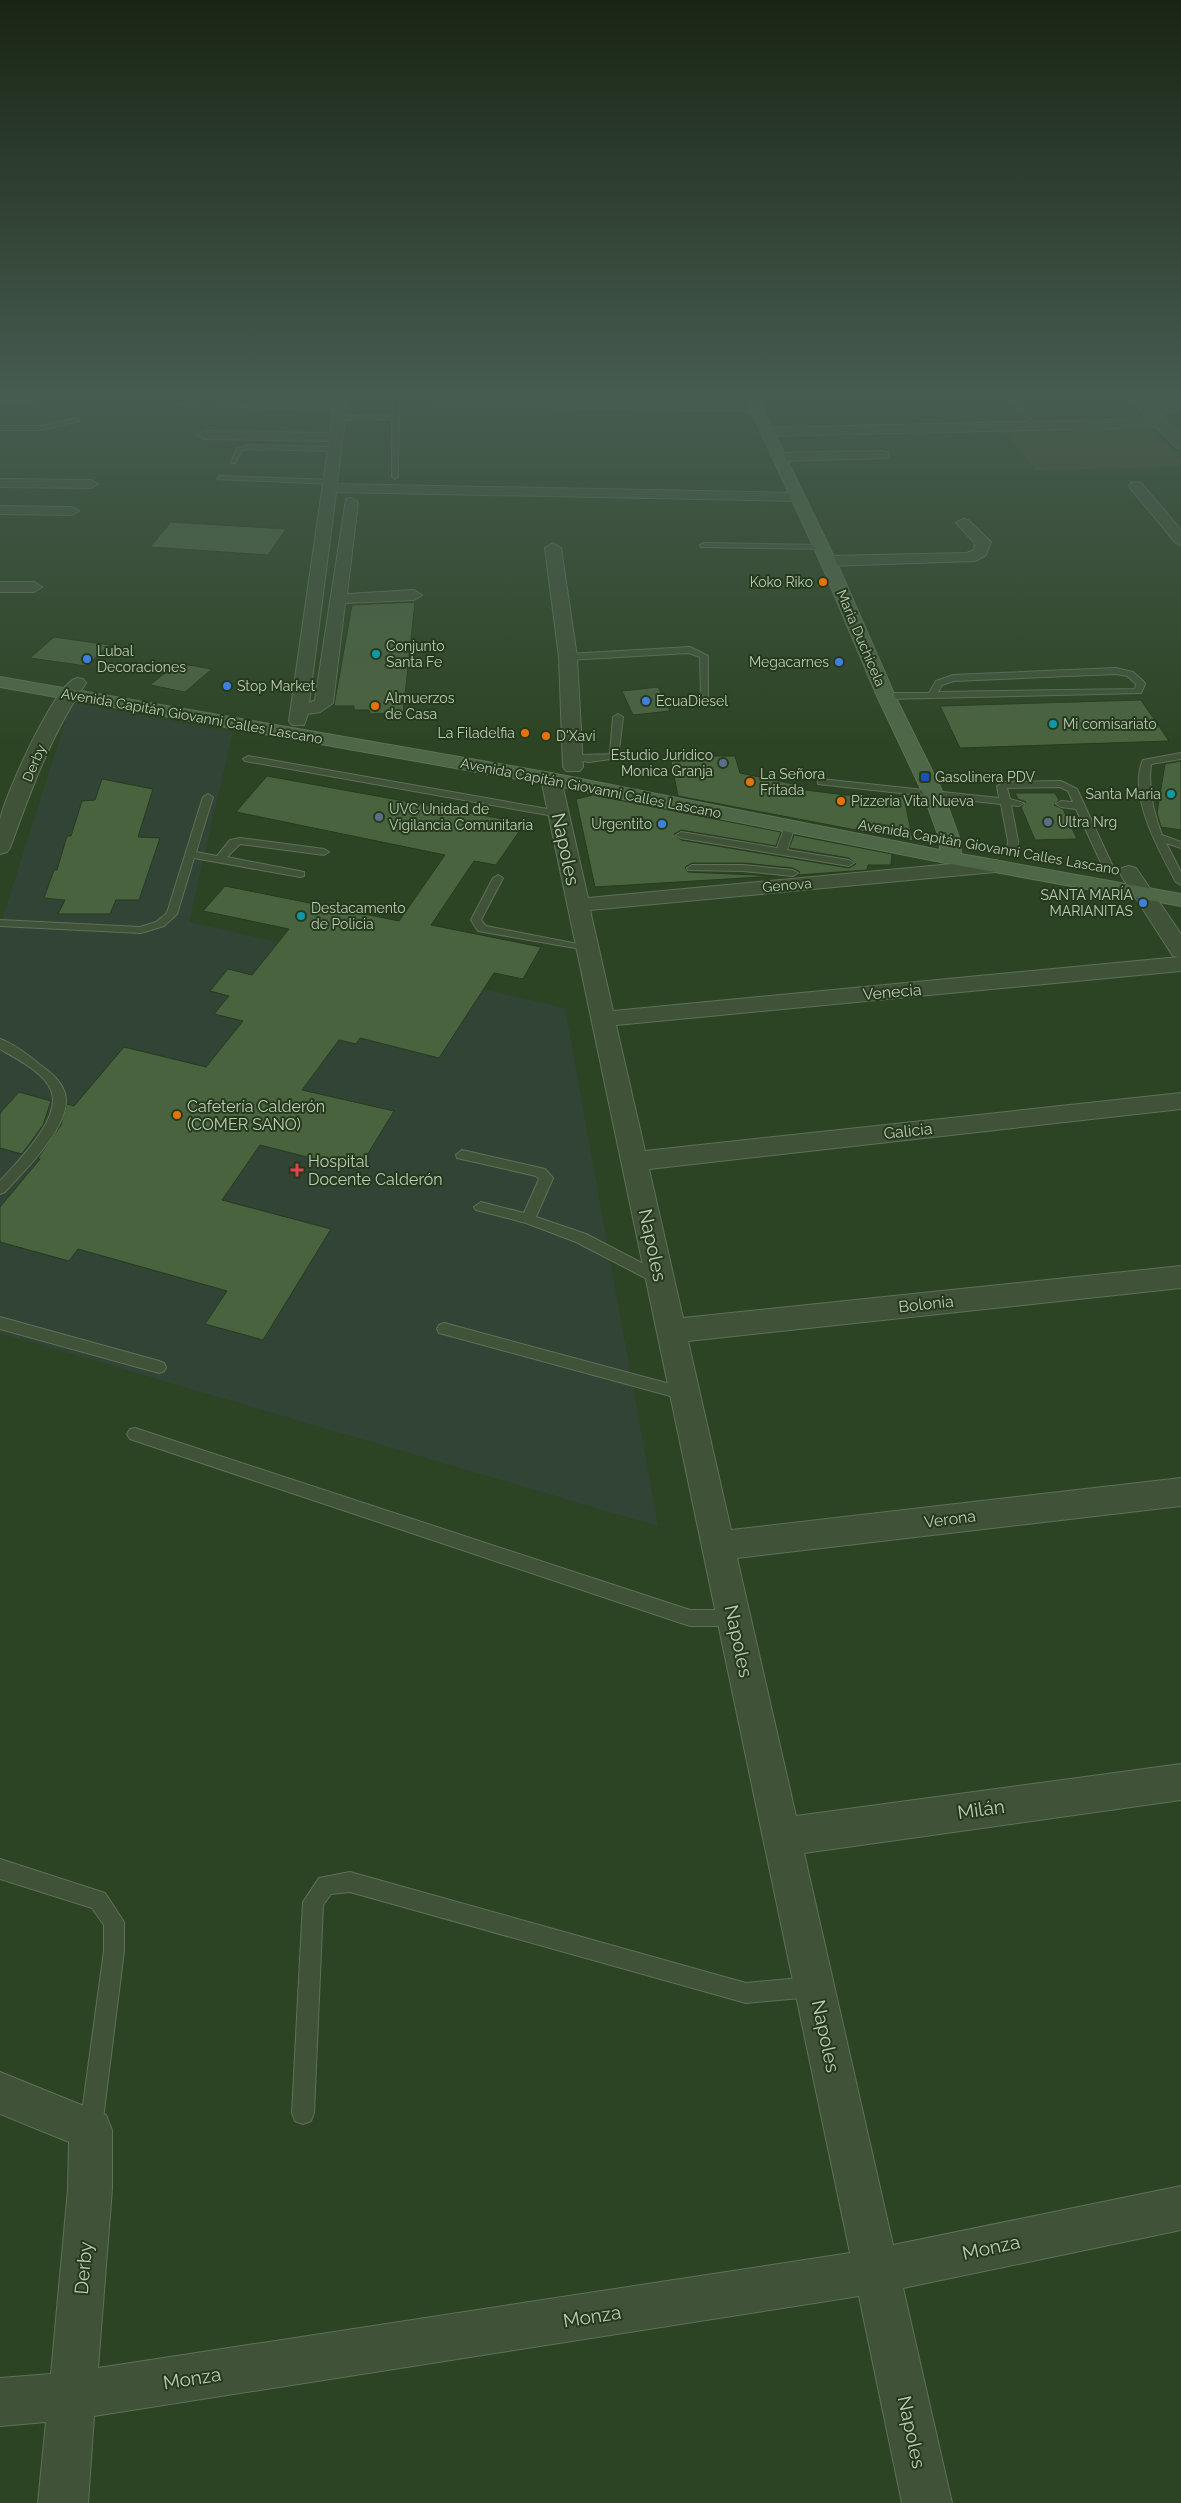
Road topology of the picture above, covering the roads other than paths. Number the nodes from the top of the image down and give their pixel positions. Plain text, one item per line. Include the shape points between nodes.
1 (0, 510) edge
2 (328, 510) edge
3 (350, 510) edge
4 (804, 510) edge
5 (1157, 510) joint
6 (1173, 510) dead end
7 (72, 511) dead end
8 (963, 523) dead end
9 (1181, 540) edge
10 (704, 546) dead end
11 (553, 548) dead end
12 (825, 554) junction
13 (0, 587) edge
14 (34, 587) dead end
15 (414, 595) dead end
16 (338, 599) junction
17 (568, 657) junction
18 (0, 668) edge
19 (0, 682) edge
20 (72, 689) junction
21 (705, 695) dead end
22 (932, 695) junction
23 (886, 696) junction
24 (299, 716) junction
25 (618, 717) dead end
26 (1181, 756) edge
27 (248, 759) dead end
28 (566, 767) junction
29 (821, 782) dead end
30 (933, 793) junction
31 (208, 797) dead end
32 (1005, 801) junction
33 (1019, 803) dead end
34 (1061, 804) dead end
35 (1080, 806) junction
36 (559, 814) junction
37 (790, 826) junction
38 (681, 835) dead end
39 (1156, 836) junction
40 (1181, 845) edge
41 (747, 846) junction
42 (0, 848) edge
43 (950, 849) junction
44 (1012, 851) junction
45 (324, 852) dead end
46 (781, 852) junction
47 (191, 854) junction
48 (220, 859) junction
49 (849, 863) dead end
50 (995, 866) junction
51 (692, 868) dead end
52 (743, 868) junction
53 (1119, 871) junction
54 (794, 872) dead end
55 (300, 874) dead end
56 (498, 878) dead end
57 (1181, 882) edge
58 (1142, 892) junction
59 (1181, 900) edge
60 (579, 905) junction
61 (0, 923) edge
62 (588, 949) junction
63 (1181, 951) edge
64 (1181, 964) edge
65 (603, 1019) junction
66 (0, 1044) edge
67 (1181, 1101) edge
68 (462, 1155) dead end
69 (634, 1161) junction
70 (0, 1189) edge
71 (482, 1207) dead end
72 (528, 1219) junction
73 (1181, 1277) edge
74 (660, 1279) junction
75 (0, 1323) edge
76 (444, 1329) dead end
77 (672, 1331) junction
78 (159, 1367) dead end
79 (685, 1394) junction
80 (135, 1434) dead end
81 (1181, 1492) edge
82 (718, 1546) junction
83 (734, 1618) junction
84 (1181, 1782) edge
85 (782, 1837) junction
86 (0, 1869) edge
87 (815, 1987) junction
88 (0, 2094) edge
89 (303, 2113) dead end
90 (91, 2130) junction
91 (1181, 2208) edge
92 (877, 2272) junction
93 (72, 2396) junction
94 (0, 2402) edge
95 (63, 2503) edge
96 (927, 2503) edge

1 - 7 street
2 - 24 street
3 - 16 street
4 - 12 main road, Maria Duchicela
5 - 6 street
5 - 9 street
8 - 12 street via 983,542 982,552 970,558
10 - 12 lane
11 - 17 street, Napoles
12 - 23 main road, Maria Duchicela
13 - 14 street
15 - 16 street
16 - 24 street via 324,703
17 - 21 lane via 690,650 704,656
17 - 28 street, Napoles
18 - 20 main road, Avenida Capitán Giovanni Calles Lascano
19 - 20 main road, Avenida Capitán Giovanni Calles Lascano
20 - 24 main road, Avenida Capitán Giovanni Calles Lascano
20 - 28 main road, Avenida Capitán Giovanni Calles Lascano
20 - 42 street, Derby via 53,718
22 - 22 lane via 1127,692 1138,691 1140,684 1130,674 1116,671 952,678 939,683
22 - 23 lane
23 - 30 main road, Maria Duchicela
24 - 28 main road, Avenida Capitán Giovanni Calles Lascano
25 - 28 lane via 615,756 589,759
26 - 39 lane via 1146,762 1145,788
27 - 36 lane
28 - 36 street, Napoles
28 - 37 main road, Avenida Capitán Giovanni Calles Lascano
28 - 43 main road, Avenida Capitán Giovanni Calles Lascano
29 - 30 lane
30 - 32 lane
30 - 43 main road, Maria Duchicela
31 - 47 lane
32 - 33 lane
32 - 35 lane via 1004,785 1062,784 1072,789
32 - 44 lane via 1013,840
34 - 35 lane
35 - 53 lane
36 - 60 street, Napoles
37 - 43 main road, Avenida Capitán Giovanni Calles Lascano
37 - 46 lane
38 - 41 lane
39 - 40 lane
39 - 57 lane
41 - 46 lane
41 - 52 lane
43 - 44 main road, Avenida Capitán Giovanni Calles Lascano
43 - 50 main road, Avenida Capitán Giovanni Calles Lascano
44 - 53 main road, Avenida Capitán Giovanni Calles Lascano
45 - 48 lane via 240,841 234,842
46 - 49 lane
47 - 48 lane
47 - 61 lane via 172,914 160,924 141,930
48 - 55 lane
50 - 58 main road, Avenida Capitán Giovanni Calles Lascano
50 - 60 street, Genova
51 - 52 lane
52 - 54 lane
53 - 57 main road, Avenida Capitán Giovanni Calles Lascano
53 - 58 street
56 - 62 lane via 476,920 482,929
58 - 59 main road, Avenida Capitán Giovanni Calles Lascano
58 - 63 street
60 - 62 street, Napoles
62 - 65 street, Napoles
64 - 65 street, Venecia
65 - 69 street, Napoles
66 - 70 lane via 48,1077 59,1091 59,1103 53,1124
67 - 69 street, Galicia
68 - 72 lane via 540,1172 546,1178
69 - 74 street, Napoles
71 - 72 lane
72 - 74 lane via 581,1238
73 - 77 street, Bolonia
74 - 77 street, Napoles
75 - 78 lane
76 - 79 lane
77 - 79 street, Napoles
79 - 82 street, Napoles
80 - 83 lane via 690,1618
81 - 82 street, Verona
82 - 83 street, Napoles
83 - 85 street, Napoles
84 - 85 street, Milán
85 - 87 street, Napoles
86 - 90 lane via 98,1900 114,1922 114,1951
87 - 89 lane via 746,1993 350,1882 326,1885 313,1902
87 - 92 street, Napoles
88 - 90 street
90 - 93 street, Derby via 90,2189
91 - 92 street, Monza
92 - 93 street, Monza
92 - 96 street, Napoles
93 - 94 street, Monza
93 - 95 street, Derby

